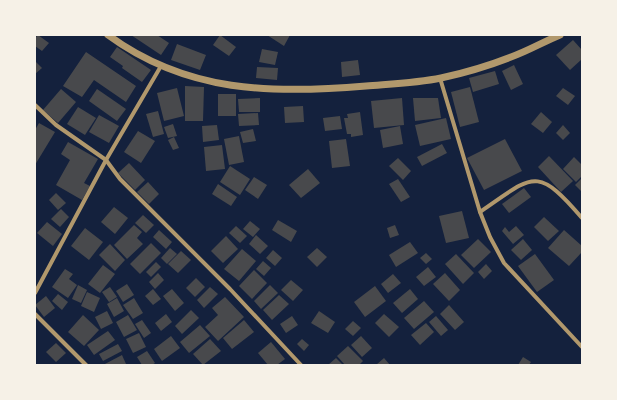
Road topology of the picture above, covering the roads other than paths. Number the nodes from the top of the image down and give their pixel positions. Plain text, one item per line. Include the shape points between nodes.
1 (108, 35) edge
2 (560, 35) edge
3 (161, 66) junction
4 (440, 78) junction
5 (35, 105) edge
6 (106, 160) junction
7 (480, 212) junction
8 (582, 218) edge
9 (35, 293) edge
10 (35, 314) edge
11 (582, 347) edge
12 (86, 365) edge
13 (302, 365) edge

1 - 3 street
2 - 4 street via 509,58
3 - 4 street via 205,81 246,88 291,90 330,89
3 - 6 street
4 - 7 street
5 - 6 street via 56,125
6 - 9 street
6 - 13 street via 120,179
7 - 8 street via 524,182 534,180 545,182 566,199
7 - 11 street via 504,263
10 - 12 street

